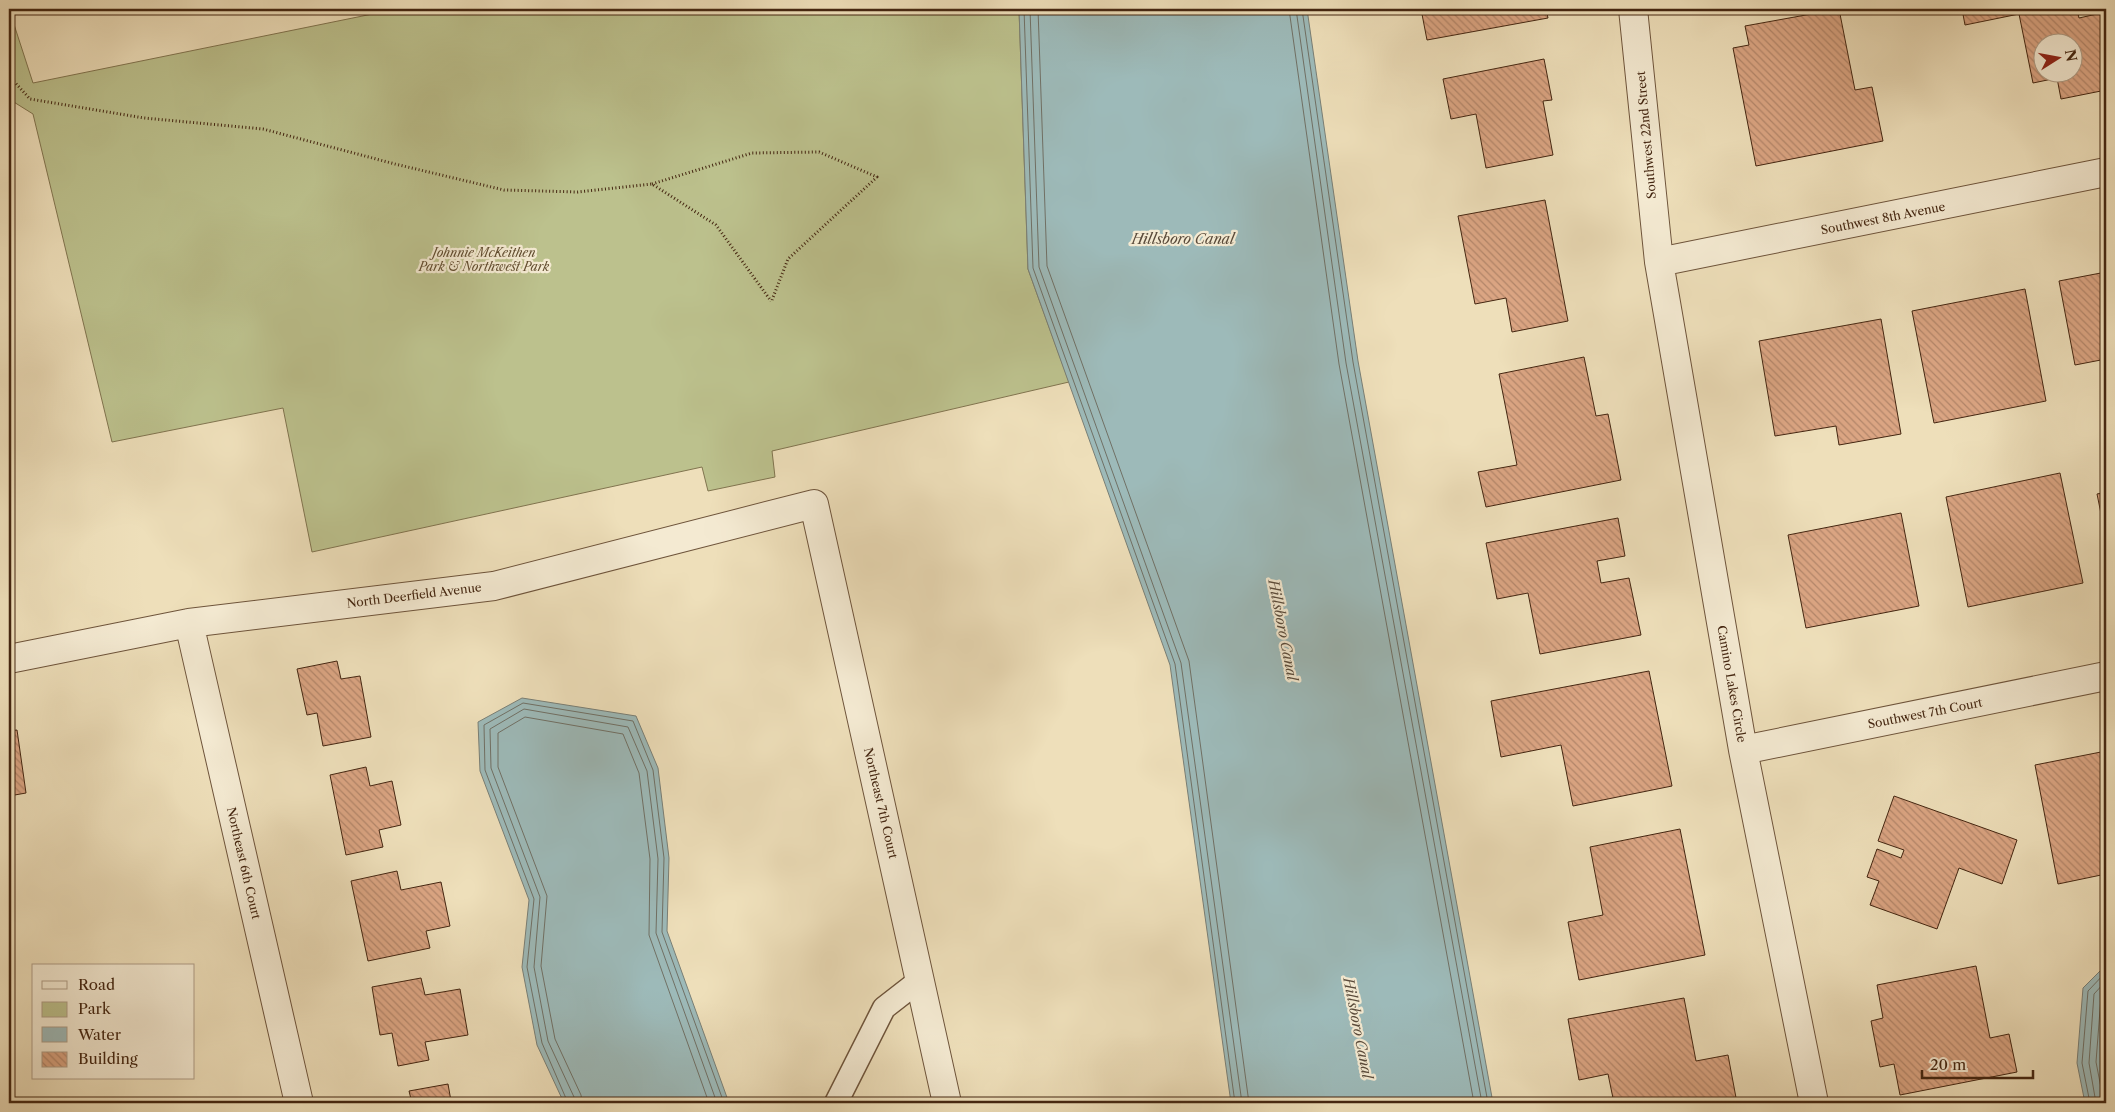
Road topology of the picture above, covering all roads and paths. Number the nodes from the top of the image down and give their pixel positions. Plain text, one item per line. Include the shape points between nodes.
1 (1633, 9) edge
2 (9, 76) edge
3 (2106, 172) edge
4 (652, 184) junction
5 (1659, 262) junction
6 (814, 504) joint
7 (189, 623) junction
8 (9, 659) edge
9 (2106, 676) edge
10 (1743, 750) junction
11 (920, 980) junction
12 (299, 1103) edge
13 (836, 1103) edge
14 (947, 1103) edge
15 (1814, 1103) edge

1 - 5 street, Southwest 22nd Street
2 - 4 path via 30,99 144,118 263,129 504,190 578,192
3 - 5 street, Southwest 8th Avenue
4 - 4 path via 716,225 772,301 788,258 877,177 819,152 752,153
5 - 10 street, Camino Lakes Circle
6 - 7 street, North Deerfield Avenue via 494,586
6 - 11 street, Northeast 7th Court
7 - 8 street, North Deerfield Avenue
7 - 12 street, Northeast 6th Court
9 - 10 street, Southwest 7th Court
10 - 15 street, Camino Lakes Circle
11 - 13 lane via 884,1008
11 - 14 street, Northeast 7th Court

